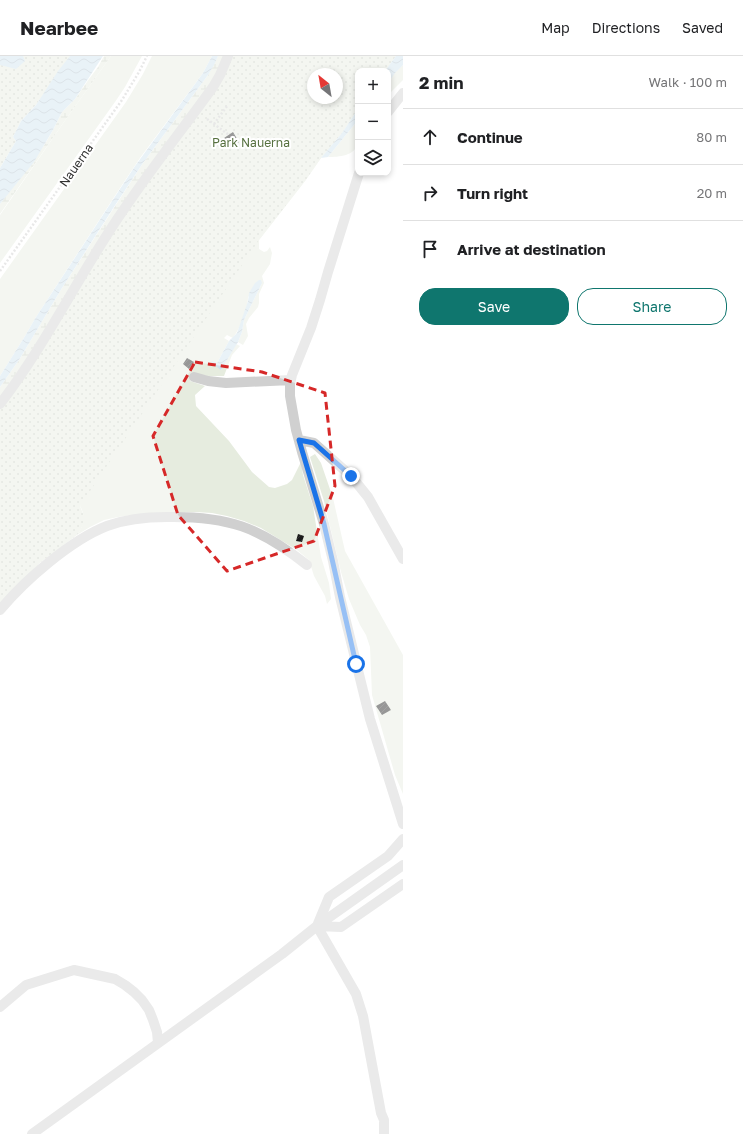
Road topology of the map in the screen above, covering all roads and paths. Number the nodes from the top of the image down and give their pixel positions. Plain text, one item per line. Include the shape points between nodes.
1 (147, 56) edge
2 (228, 56) edge
3 (403, 93) edge
4 (227, 106) dead end
5 (391, 108) edge
6 (209, 120) dead end
7 (214, 124) junction
8 (228, 135) dead end
9 (359, 176) edge
10 (0, 271) edge
11 (194, 377) dead end
12 (291, 380) junction
13 (0, 404) edge
14 (299, 440) junction
15 (403, 559) edge
16 (307, 565) dead end
17 (0, 610) edge
18 (403, 824) edge
19 (403, 839) edge
20 (403, 865) edge
21 (403, 884) edge
22 (317, 926) junction
23 (0, 1007) edge
24 (158, 1043) junction
25 (32, 1134) edge
26 (384, 1134) edge

1 - 10 path, Nauerna via 122,100
2 - 13 lane via 213,87 114,224 17,382
3 - 5 lane
4 - 7 path
6 - 7 path
7 - 8 path
9 - 12 lane via 311,328
11 - 12 lane via 226,383
12 - 14 lane via 290,396
14 - 15 lane via 314,443 351,476 368,497
14 - 18 lane via 324,524 370,719
16 - 17 lane via 275,542 251,529 229,522 192,517 139,518 108,525 84,537 33,576
19 - 22 lane via 388,856 329,897
20 - 22 lane
21 - 22 lane via 341,927
22 - 24 lane
22 - 26 lane via 356,994 363,1016 384,1120
23 - 24 lane via 26,985 74,970 115,979 134,992 145,1005 153,1020
24 - 25 lane

